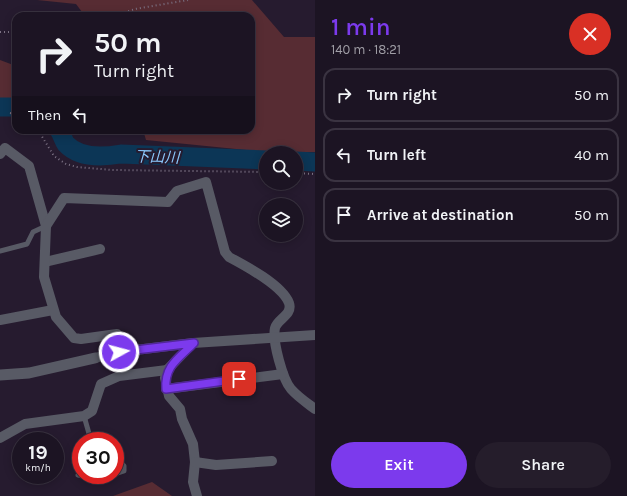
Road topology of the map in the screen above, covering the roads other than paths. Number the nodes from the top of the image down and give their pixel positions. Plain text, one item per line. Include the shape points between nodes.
1 (0, 154) edge
2 (46, 226) junction
3 (100, 249) dead end
4 (0, 251) edge
5 (45, 262) junction
6 (53, 310) junction
7 (0, 320) edge
8 (315, 333) edge
9 (274, 338) junction
10 (194, 343) junction
11 (119, 352) junction
12 (95, 358) joint
13 (168, 370) junction
14 (283, 374) junction
15 (0, 375) edge
16 (166, 389) junction
17 (315, 409) edge
18 (84, 416) junction
19 (89, 432) edge
20 (0, 438) edge
21 (272, 461) dead end
22 (195, 462) junction
23 (197, 496) edge

1 - 2 street via 5,148 29,166
2 - 4 lane via 32,232 27,244
2 - 5 street
2 - 9 street via 64,198 168,202 177,191 206,182 225,252 229,257 263,276 289,303 288,313 275,327
3 - 5 street
5 - 6 street via 44,277
6 - 7 street
6 - 11 street via 74,338 117,334
8 - 9 street
9 - 10 street
9 - 14 street
10 - 11 street
10 - 13 street
11 - 12 street
12 - 15 street via 29,373
13 - 16 street via 165,378
13 - 18 street via 119,376 101,384 92,411
14 - 16 street
14 - 17 street via 290,388
16 - 22 street via 180,409 193,444
18 - 19 lane
18 - 20 street via 25,424
21 - 22 street via 216,465
22 - 23 street via 193,482

